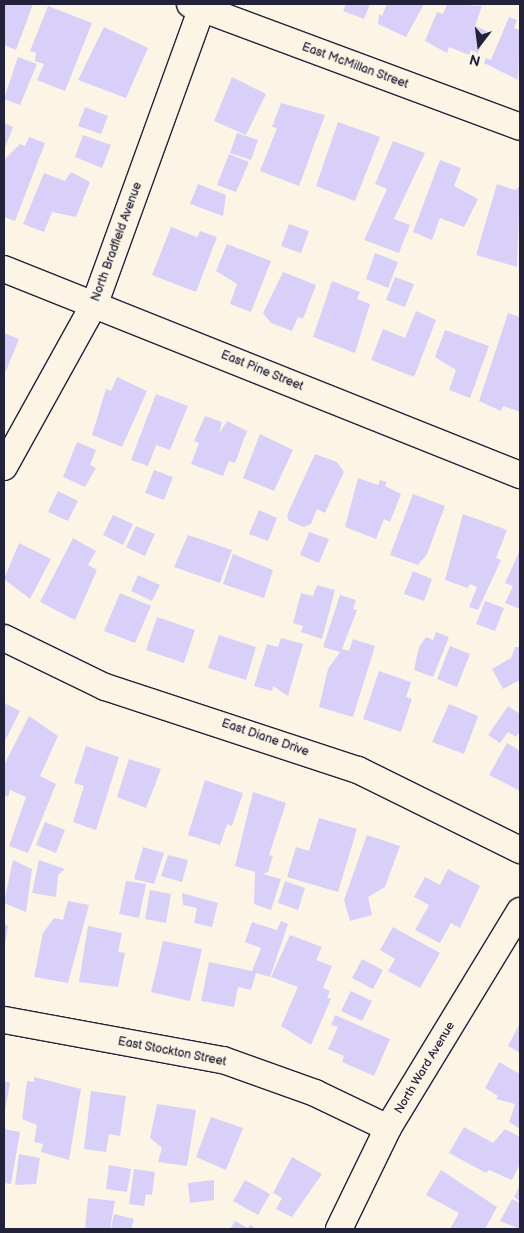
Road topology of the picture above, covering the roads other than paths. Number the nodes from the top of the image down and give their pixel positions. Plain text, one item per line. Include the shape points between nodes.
1 (198, 5) edge
2 (520, 128) edge
3 (4, 269) edge
4 (95, 303) junction
5 (4, 467) edge
6 (520, 474) edge
7 (4, 638) edge
8 (520, 850) edge
9 (520, 911) edge
10 (4, 1020) edge
11 (388, 1128) junction
12 (339, 1229) edge

1 - 2 street, East McMillan Street
1 - 4 street, North Bradfield Avenue
3 - 4 street, East Pine Street
4 - 5 street, North Bradfield Avenue
4 - 6 street, East Pine Street
7 - 8 street, East Diane Drive via 105,687 358,770
9 - 11 street, North Ward Avenue
10 - 11 street, East Stockton Street via 223,1060 314,1093
11 - 12 street, North Ward Avenue

